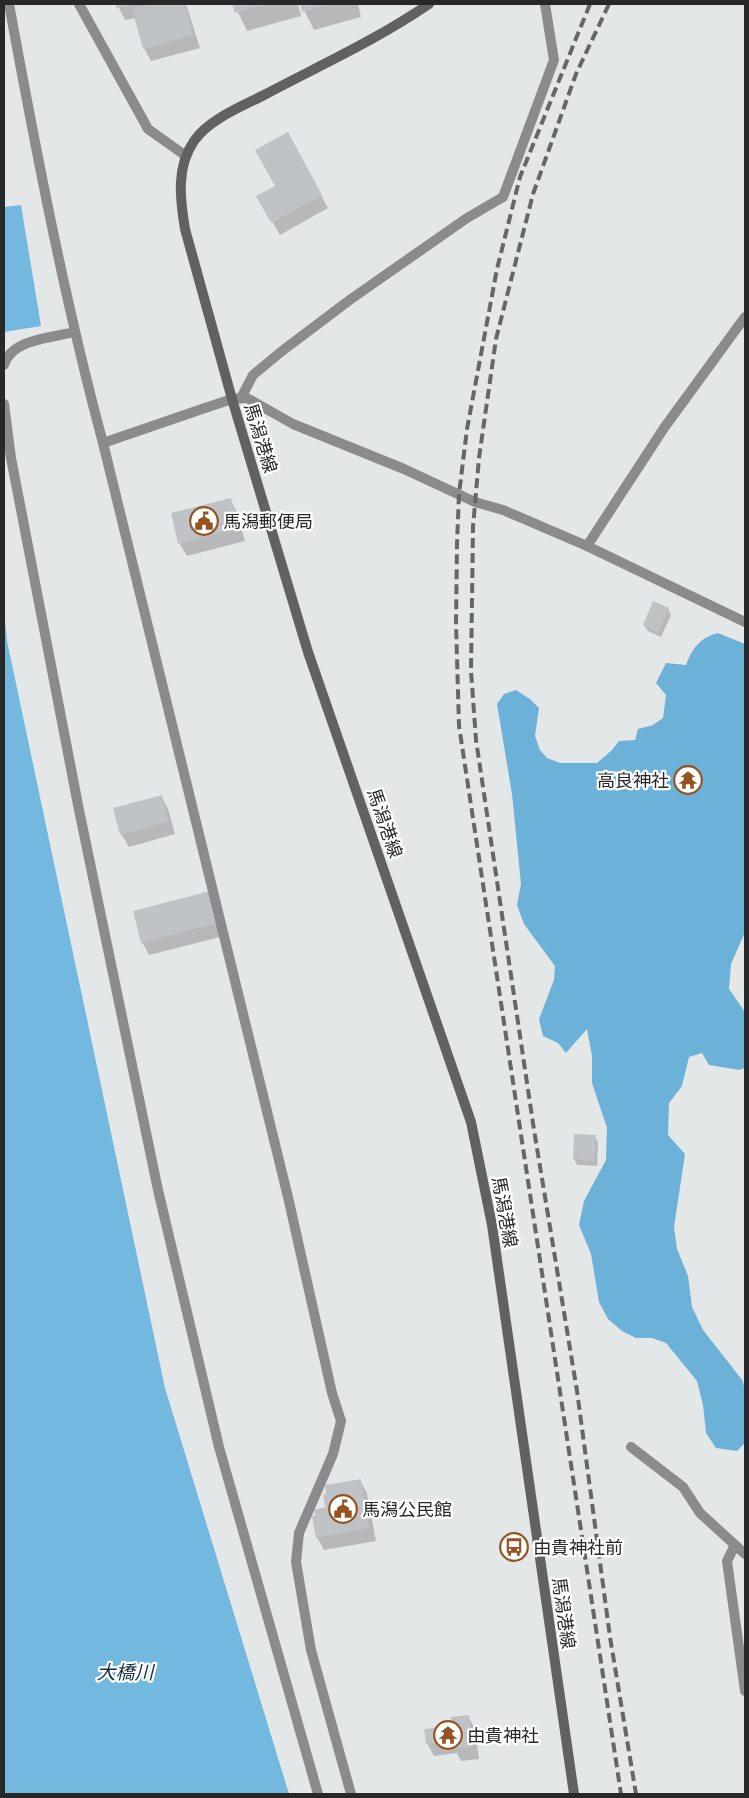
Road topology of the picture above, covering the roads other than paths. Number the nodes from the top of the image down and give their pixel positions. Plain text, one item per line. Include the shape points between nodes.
1 (9, 4) edge
2 (79, 4) edge
3 (429, 4) edge
4 (545, 4) edge
5 (186, 156) junction
6 (745, 317) edge
7 (74, 332) junction
8 (4, 365) edge
9 (237, 398) junction
10 (4, 404) edge
11 (104, 443) junction
12 (587, 546) junction
13 (745, 622) edge
14 (631, 1447) dead end
15 (735, 1545) junction
16 (745, 1554) edge
17 (745, 1692) edge
18 (318, 1794) edge
19 (351, 1794) edge
20 (574, 1794) edge

1 - 7 street via 50,226
2 - 5 street via 148,128
3 - 5 main road, 馬潟港線 via 212,125 194,140
4 - 9 street via 554,60 503,197 350,299 254,375
5 - 9 main road, 馬潟港線 via 180,189 185,229
6 - 12 street via 664,428
7 - 8 street via 18,346
7 - 11 street
9 - 11 street
9 - 12 street via 256,402 293,424
9 - 20 main road, 馬潟港線 via 308,652 471,1122 492,1225
10 - 18 street via 11,458 74,782 158,1190 219,1447
11 - 19 street via 341,1420 333,1454 299,1533 296,1562 311,1650
12 - 13 street
14 - 15 street via 683,1487 700,1513
15 - 16 street
15 - 17 street via 727,1561

